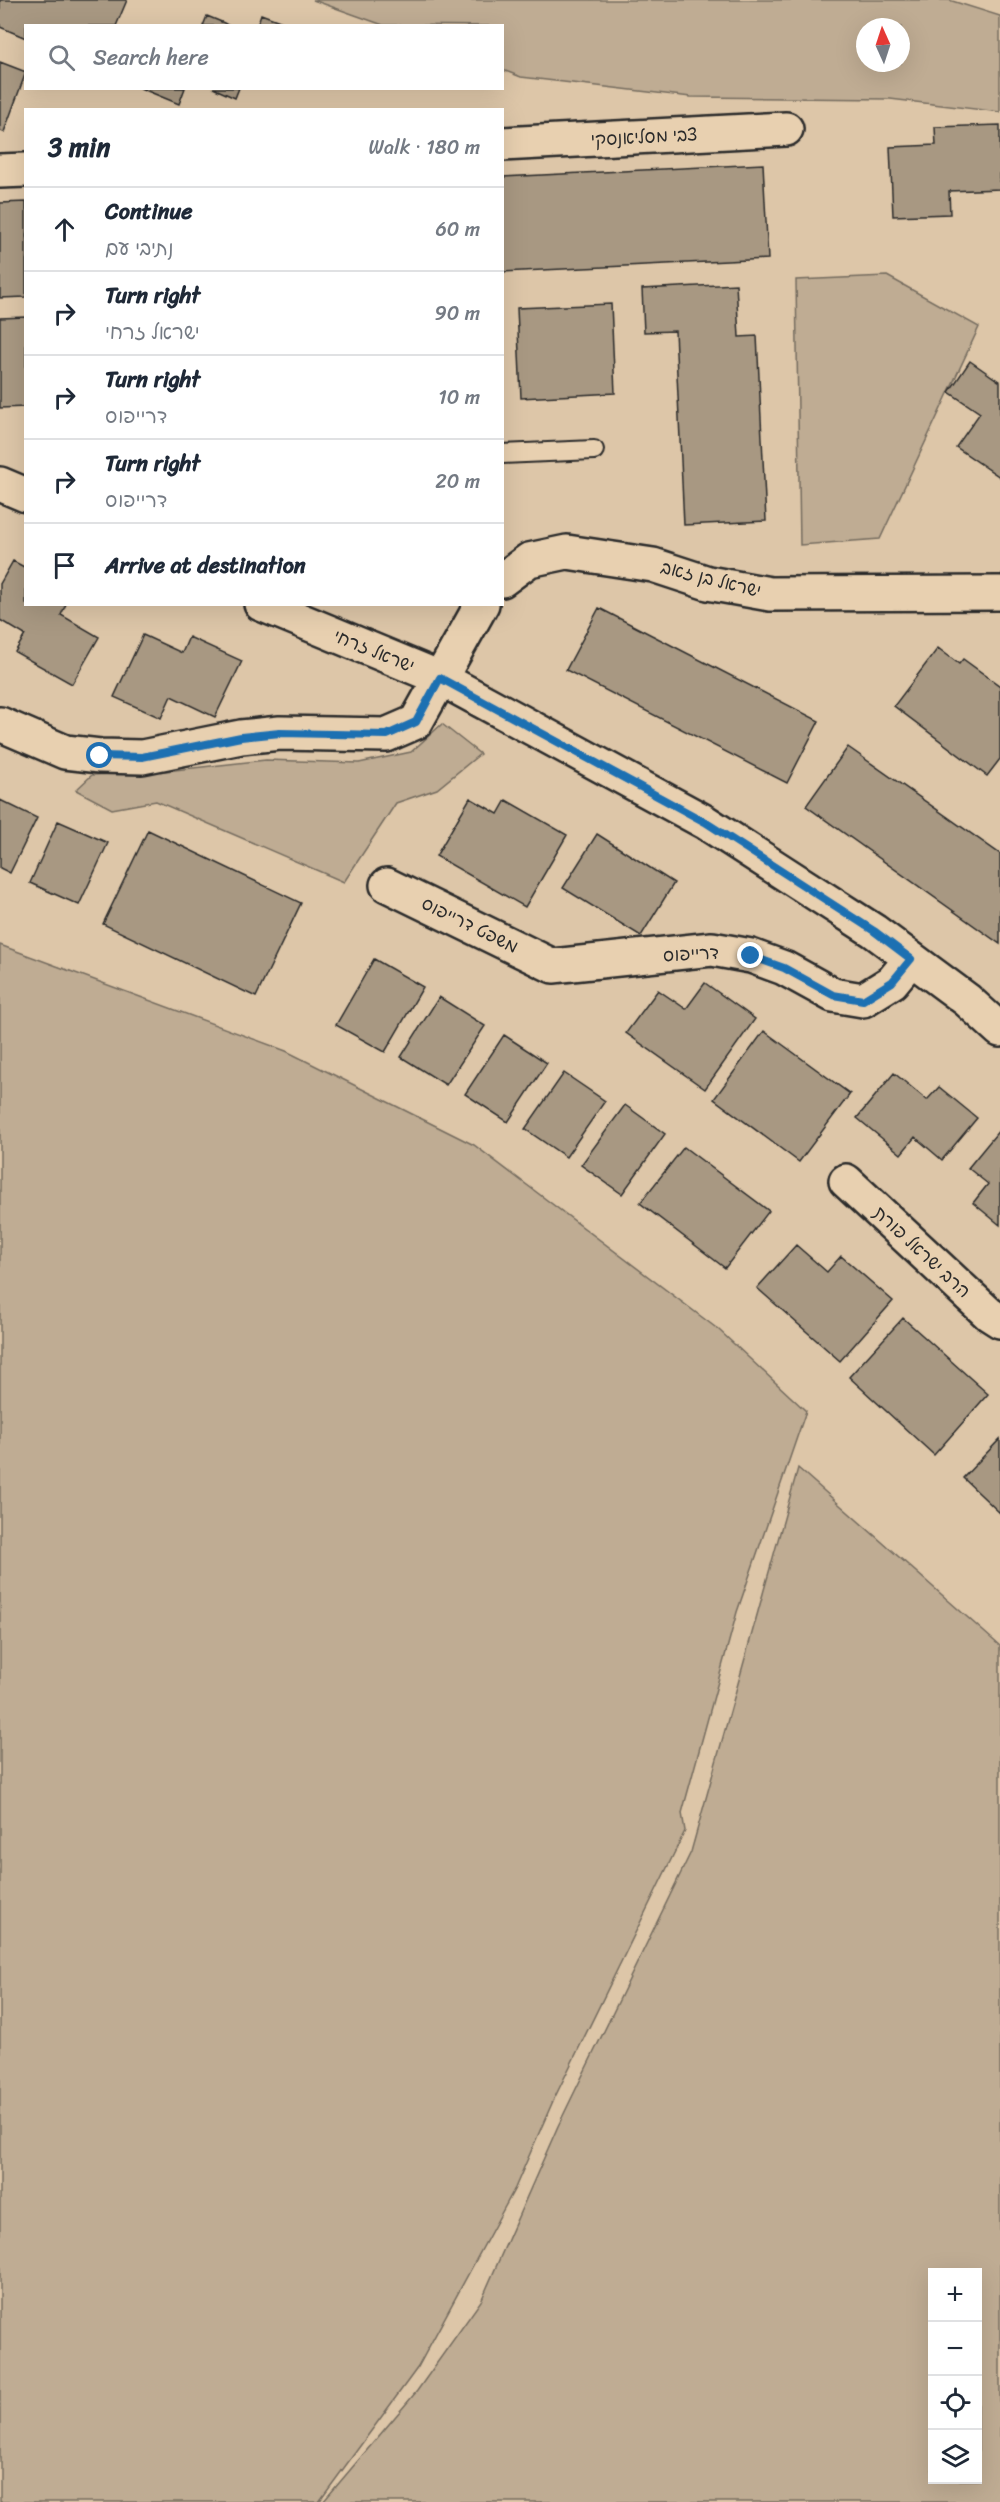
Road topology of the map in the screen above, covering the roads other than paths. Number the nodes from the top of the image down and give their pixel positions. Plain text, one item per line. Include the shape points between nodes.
1 (786, 129) dead end
2 (504, 144) edge
3 (24, 170) edge
4 (0, 171) edge
5 (594, 450) dead end
6 (504, 454) edge
7 (504, 579) edge
8 (1000, 593) edge
9 (266, 606) edge
10 (481, 606) edge
11 (440, 678) junction
12 (0, 724) edge
13 (387, 885) dead end
14 (911, 959) junction
15 (553, 966) joint
16 (1000, 1030) edge
17 (846, 1181) dead end
18 (1000, 1321) edge

1 - 2 street, צבי מסליאנסקי
3 - 4 street
5 - 6 lane
7 - 8 street, ישראל בן זאב via 529,560 567,552 653,565 708,583 770,594
9 - 11 street, ישראל זרחי
10 - 11 street
11 - 12 street via 416,722 387,735 280,733 142,757 100,756 65,752
11 - 14 street, ישראל זרחי via 705,822
13 - 15 street, משפט דרייפוס
14 - 15 street, דרייפוס via 892,982 863,1000 833,995 784,968 751,956 712,949
14 - 16 street, ישראל זרחי
17 - 18 street, הרב ישראל פורת

